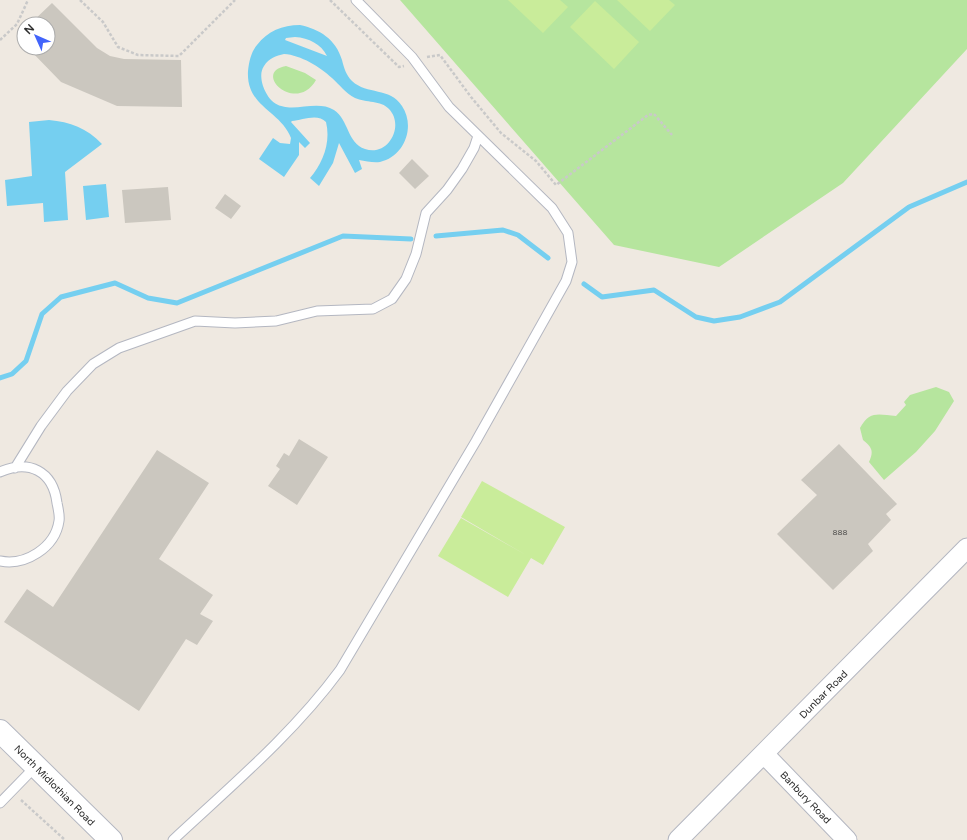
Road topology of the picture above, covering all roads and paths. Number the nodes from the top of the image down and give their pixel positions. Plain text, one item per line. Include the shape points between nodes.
1 (28, 0) edge
2 (80, 0) edge
3 (235, 0) edge
4 (330, 0) edge
5 (356, 0) edge
6 (0, 40) edge
7 (415, 61) junction
8 (672, 135) dead end
9 (478, 136) junction
10 (14, 468) junction
11 (0, 472) edge
12 (967, 548) edge
13 (0, 561) edge
14 (0, 731) edge
15 (764, 754) junction
16 (36, 766) junction
17 (12, 792) junction
18 (0, 803) edge
19 (65, 840) edge
20 (110, 840) edge
21 (173, 840) edge
22 (678, 840) edge
23 (847, 840) edge

1 - 6 path via 17,24
2 - 3 path via 103,22 118,47 138,55 179,56
4 - 7 path via 399,67
5 - 7 lane
7 - 8 path via 440,55 501,133 536,161 556,185 648,115 654,114
7 - 9 lane via 449,107
9 - 10 lane via 462,169 426,213 406,279 392,299 373,309 317,311 276,321 195,321 119,348 93,364 67,391
9 - 21 lane via 552,208 568,233 572,262 566,281 476,441 340,670 319,698 284,735
10 - 11 lane
10 - 13 lane via 31,467 41,471 51,481 57,498 60,520 54,537 36,555 10,563
12 - 15 street, Dunbar Road
14 - 16 main road, North Midlothian Road
15 - 22 street, Dunbar Road
15 - 23 street, Banbury Road
16 - 17 lane
16 - 20 main road, North Midlothian Road
17 - 18 lane
17 - 19 path

